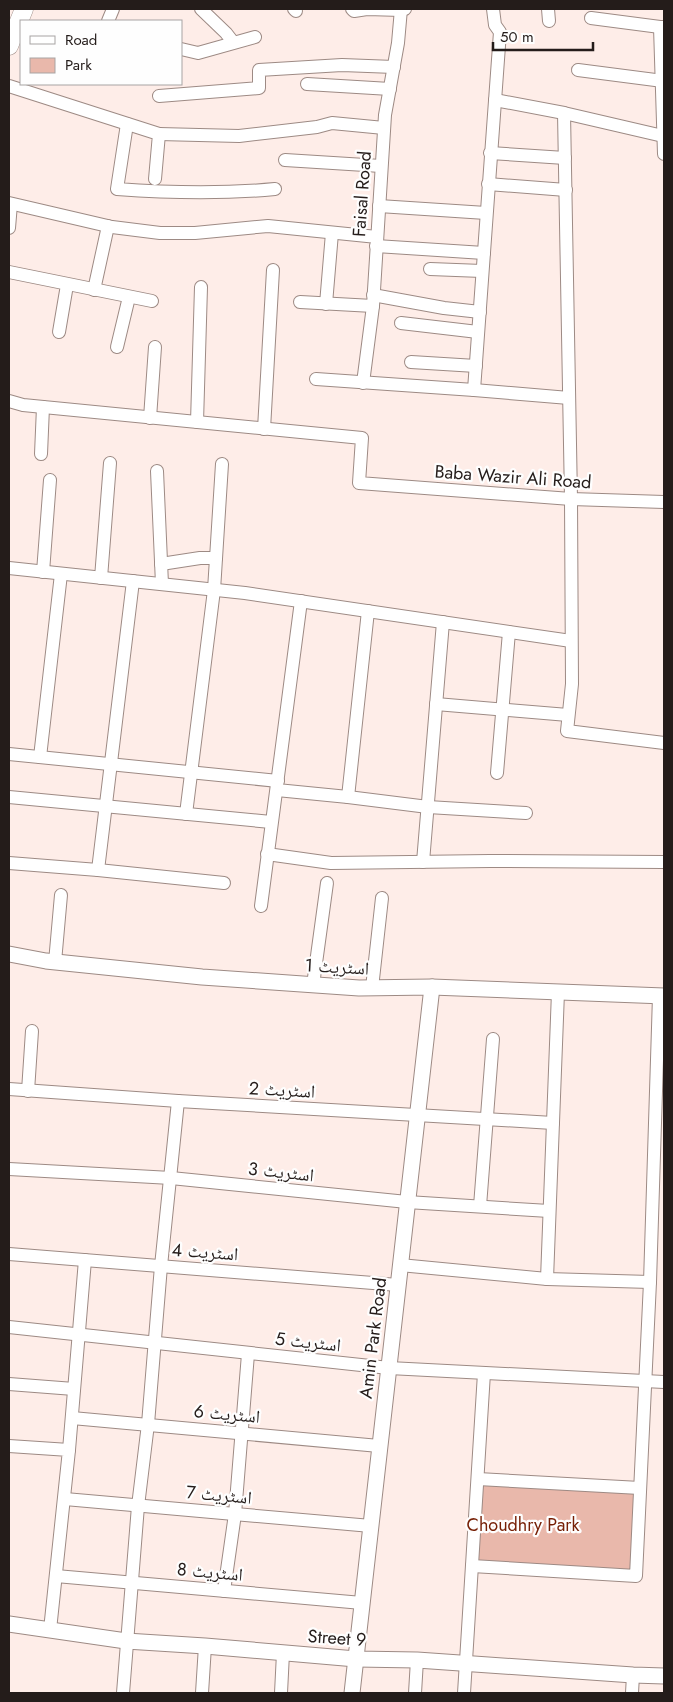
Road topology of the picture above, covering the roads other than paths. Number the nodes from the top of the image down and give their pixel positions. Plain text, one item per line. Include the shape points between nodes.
1 (24, 9) edge
2 (201, 9) edge
3 (352, 9) edge
4 (402, 9) edge
5 (493, 9) edge
6 (631, 9) edge
7 (591, 18) dead end
8 (629, 22) junction
9 (662, 27) edge
10 (255, 37) dead end
11 (233, 42) junction
12 (9, 46) edge
13 (182, 49) edge
14 (394, 67) junction
15 (578, 70) dead end
16 (663, 81) junction
17 (307, 84) dead end
18 (9, 86) edge
19 (390, 89) junction
20 (159, 96) dead end
21 (495, 100) junction
22 (564, 114) junction
23 (127, 124) junction
24 (384, 128) junction
25 (159, 134) junction
26 (663, 136) junction
27 (490, 154) junction
28 (664, 154) edge
29 (566, 158) junction
30 (285, 160) dead end
31 (381, 166) junction
32 (155, 179) dead end
33 (488, 184) junction
34 (275, 189) dead end
35 (566, 190) junction
36 (10, 204) edge
37 (379, 206) junction
38 (486, 213) junction
39 (108, 226) junction
40 (9, 228) edge
41 (332, 233) junction
42 (377, 241) junction
43 (484, 252) junction
44 (430, 269) dead end
45 (273, 270) dead end
46 (482, 271) junction
47 (9, 272) edge
48 (67, 285) junction
49 (201, 287) dead end
50 (94, 290) junction
51 (129, 297) junction
52 (373, 300) junction
53 (152, 301) dead end
54 (300, 302) dead end
55 (326, 304) junction
56 (480, 312) junction
57 (401, 323) dead end
58 (59, 332) dead end
59 (478, 332) junction
60 (117, 347) dead end
61 (155, 347) dead end
62 (411, 362) dead end
63 (476, 366) junction
64 (316, 379) dead end
65 (363, 383) junction
66 (474, 390) junction
67 (569, 398) junction
68 (9, 401) edge
69 (42, 407) junction
70 (150, 418) junction
71 (197, 422) junction
72 (264, 428) junction
73 (41, 454) dead end
74 (110, 463) dead end
75 (222, 464) dead end
76 (157, 471) dead end
77 (50, 480) dead end
78 (571, 499) junction
79 (664, 502) edge
80 (216, 558) junction
81 (161, 564) junction
82 (9, 568) edge
83 (43, 572) junction
84 (61, 574) junction
85 (101, 578) junction
86 (133, 582) junction
87 (162, 584) junction
88 (214, 590) junction
89 (301, 601) junction
90 (368, 612) junction
91 (443, 622) junction
92 (509, 632) junction
93 (572, 641) junction
94 (436, 704) junction
95 (503, 710) junction
96 (568, 716) junction
97 (664, 743) edge
98 (9, 754) edge
99 (40, 758) junction
100 (111, 764) junction
101 (191, 772) junction
102 (497, 773) dead end
103 (278, 785) junction
104 (9, 796) edge
105 (348, 796) junction
106 (106, 806) junction
107 (428, 807) junction
108 (526, 813) dead end
109 (186, 814) junction
110 (271, 822) junction
111 (267, 854) junction
112 (423, 862) junction
113 (664, 862) edge
114 (9, 863) edge
115 (98, 870) junction
116 (224, 883) dead end
117 (327, 883) dead end
118 (61, 895) dead end
119 (382, 898) dead end
120 (260, 906) dead end
121 (9, 954) edge
122 (54, 962) junction
123 (313, 985) junction
124 (432, 987) junction
125 (372, 988) junction
126 (558, 992) junction
127 (662, 996) edge
128 (32, 1031) dead end
129 (493, 1039) dead end
130 (9, 1089) edge
131 (28, 1091) junction
132 (178, 1101) junction
133 (418, 1116) junction
134 (488, 1119) junction
135 (553, 1123) junction
136 (9, 1169) edge
137 (171, 1178) junction
138 (407, 1202) junction
139 (480, 1206) junction
140 (549, 1211) junction
141 (9, 1254) edge
142 (85, 1260) junction
143 (400, 1265) junction
144 (161, 1266) junction
145 (547, 1278) junction
146 (650, 1282) junction
147 (398, 1284) junction
148 (9, 1327) edge
149 (79, 1335) junction
150 (155, 1343) junction
151 (248, 1354) junction
152 (389, 1368) junction
153 (484, 1373) junction
154 (645, 1382) junction
155 (664, 1382) edge
156 (9, 1384) edge
157 (74, 1389) junction
158 (72, 1418) junction
159 (148, 1424) junction
160 (242, 1432) junction
161 (9, 1446) edge
162 (380, 1446) junction
163 (69, 1450) junction
164 (478, 1479) junction
165 (640, 1488) junction
166 (65, 1499) junction
167 (138, 1506) junction
168 (234, 1514) junction
169 (370, 1526) junction
170 (472, 1566) junction
171 (56, 1576) junction
172 (131, 1583) junction
173 (224, 1591) junction
174 (362, 1603) junction
175 (9, 1624) edge
176 (50, 1630) junction
177 (126, 1641) junction
178 (205, 1646) junction
179 (283, 1653) junction
180 (356, 1659) junction
181 (417, 1660) junction
182 (466, 1664) junction
183 (633, 1675) junction
184 (664, 1676) edge
185 (123, 1693) edge
186 (202, 1693) edge
187 (280, 1693) edge
188 (352, 1693) edge
189 (415, 1693) edge
190 (464, 1693) edge
191 (632, 1693) edge

1 - 12 main road
2 - 11 street
3 - 4 street
4 - 14 street, Faisal Road
5 - 21 street via 495,25 500,32
6 - 8 street
7 - 8 street
8 - 9 street
9 - 16 street
10 - 11 street
11 - 13 street via 198,53
14 - 19 street, Faisal Road
14 - 20 street via 342,65 259,70 259,88
15 - 16 street
16 - 26 street
17 - 19 street
18 - 23 street
19 - 24 street, Faisal Road
21 - 22 street
21 - 27 street
22 - 26 street
22 - 29 street
23 - 25 street
23 - 34 street via 117,189 202,194
24 - 25 street via 332,123 239,136
24 - 31 street, Faisal Road
25 - 32 street
26 - 28 street
27 - 29 street
27 - 33 street
29 - 35 street
30 - 31 street
31 - 37 street, Faisal Road
33 - 35 street
33 - 38 street
35 - 67 street
36 - 39 street
36 - 40 street
37 - 38 street
37 - 42 street, Faisal Road
38 - 43 street
39 - 41 street via 160,233 268,226
39 - 50 street
41 - 42 street
41 - 55 street
42 - 43 street
42 - 52 street, Faisal Road
43 - 46 street
44 - 46 street
45 - 72 street
46 - 56 street
47 - 48 street
48 - 50 street
48 - 58 street
49 - 71 street
50 - 51 street
51 - 53 street
51 - 60 street
52 - 55 street
52 - 56 street
52 - 65 street, Faisal Road
54 - 55 street
56 - 59 street
57 - 59 street
59 - 63 street
61 - 70 street
62 - 63 street
63 - 66 street
64 - 65 street
65 - 66 street
66 - 67 street
67 - 78 street
68 - 69 street
69 - 70 street
69 - 73 street
70 - 71 street
71 - 72 street
72 - 78 street, Baba Wazir Ali Road via 362,438 359,484
74 - 85 street
75 - 80 street
76 - 81 street
77 - 83 street
78 - 79 street, Baba Wazir Ali Road
78 - 93 street
80 - 81 street
80 - 88 street
81 - 87 street
82 - 83 street
83 - 84 street
84 - 85 street
84 - 99 street
85 - 86 street
86 - 87 street
86 - 100 street
87 - 88 street
88 - 89 street
88 - 101 street
89 - 90 street
89 - 103 street
90 - 91 street
90 - 105 street
91 - 92 street
91 - 94 street
92 - 93 street
92 - 95 street
93 - 96 street
94 - 95 street
94 - 107 street
95 - 96 street
95 - 102 street
96 - 97 street via 567,731
98 - 99 street
99 - 100 street
100 - 101 street
100 - 106 street
101 - 103 street
101 - 109 street
103 - 105 street
103 - 110 street
104 - 106 street
105 - 107 street
106 - 109 street
106 - 115 street
107 - 108 street
107 - 112 street
109 - 110 street
110 - 111 street
111 - 112 street via 331,863
111 - 120 street
112 - 113 street
114 - 115 street
115 - 116 street
117 - 123 street
118 - 122 street
119 - 125 street
121 - 122 street, اسٹریٹ 1
122 - 123 street, اسٹریٹ 1
123 - 125 street, اسٹریٹ 1
124 - 125 street, اسٹریٹ 1
124 - 126 street, اسٹریٹ 1
124 - 133 street, Amin Park Road
126 - 127 street, اسٹریٹ 1
126 - 135 street
127 - 146 street
128 - 131 street
129 - 134 street
130 - 131 street, اسٹریٹ 2
131 - 132 street, اسٹریٹ 2
132 - 133 street, اسٹریٹ 2
132 - 137 street
133 - 134 street, اسٹریٹ 2
133 - 138 street, Amin Park Road
134 - 135 street, اسٹریٹ 2
134 - 139 street
135 - 140 street
136 - 137 street, اسٹریٹ 3
137 - 138 street, اسٹریٹ 3
137 - 144 street
138 - 139 street, اسٹریٹ 3
138 - 143 street, Amin Park Road
139 - 140 street, اسٹریٹ 3
140 - 145 street
141 - 142 street, اسٹریٹ 4
142 - 144 street, اسٹریٹ 4
142 - 149 street
143 - 145 street
143 - 147 street, Amin Park Road
144 - 147 street, اسٹریٹ 4
144 - 150 street
145 - 146 street
146 - 154 street
147 - 152 street, Amin Park Road
148 - 149 street, اسٹریٹ 5
149 - 150 street, اسٹریٹ 5
149 - 157 street
150 - 151 street, اسٹریٹ 5
150 - 159 street
151 - 152 street, اسٹریٹ 5
151 - 160 street
152 - 153 street, اسٹریٹ 5
152 - 162 street, Amin Park Road
153 - 154 street, اسٹریٹ 5
153 - 164 street
154 - 155 street, اسٹریٹ 5
154 - 165 street
156 - 157 street
157 - 158 street
158 - 159 street, اسٹریٹ 6
158 - 163 street
159 - 160 street, اسٹریٹ 6
159 - 167 street
160 - 162 street, اسٹریٹ 6
160 - 168 street
161 - 163 street
162 - 169 street, Amin Park Road
163 - 166 street
164 - 165 street
164 - 170 street
165 - 170 street via 636,1576
166 - 167 street, اسٹریٹ 7
166 - 171 street
167 - 168 street, اسٹریٹ 7
167 - 172 street
168 - 169 street, اسٹریٹ 7
168 - 173 street
169 - 174 street, Amin Park Road
170 - 182 street
171 - 172 street, اسٹریٹ 8
171 - 176 street
172 - 173 street, اسٹریٹ 8
172 - 177 street
173 - 174 street, اسٹریٹ 8
174 - 180 street, Amin Park Road
175 - 176 street, Street 9
176 - 177 street, Street 9
177 - 178 street, Street 9
177 - 185 street
178 - 179 street, Street 9
178 - 186 street
179 - 180 street, Street 9
179 - 187 street
180 - 181 street, Street 9
180 - 188 street, Amin Park Road
181 - 182 street, Street 9
181 - 189 street
182 - 183 street, Street 9
182 - 190 street
183 - 184 street, Street 9
183 - 191 street

